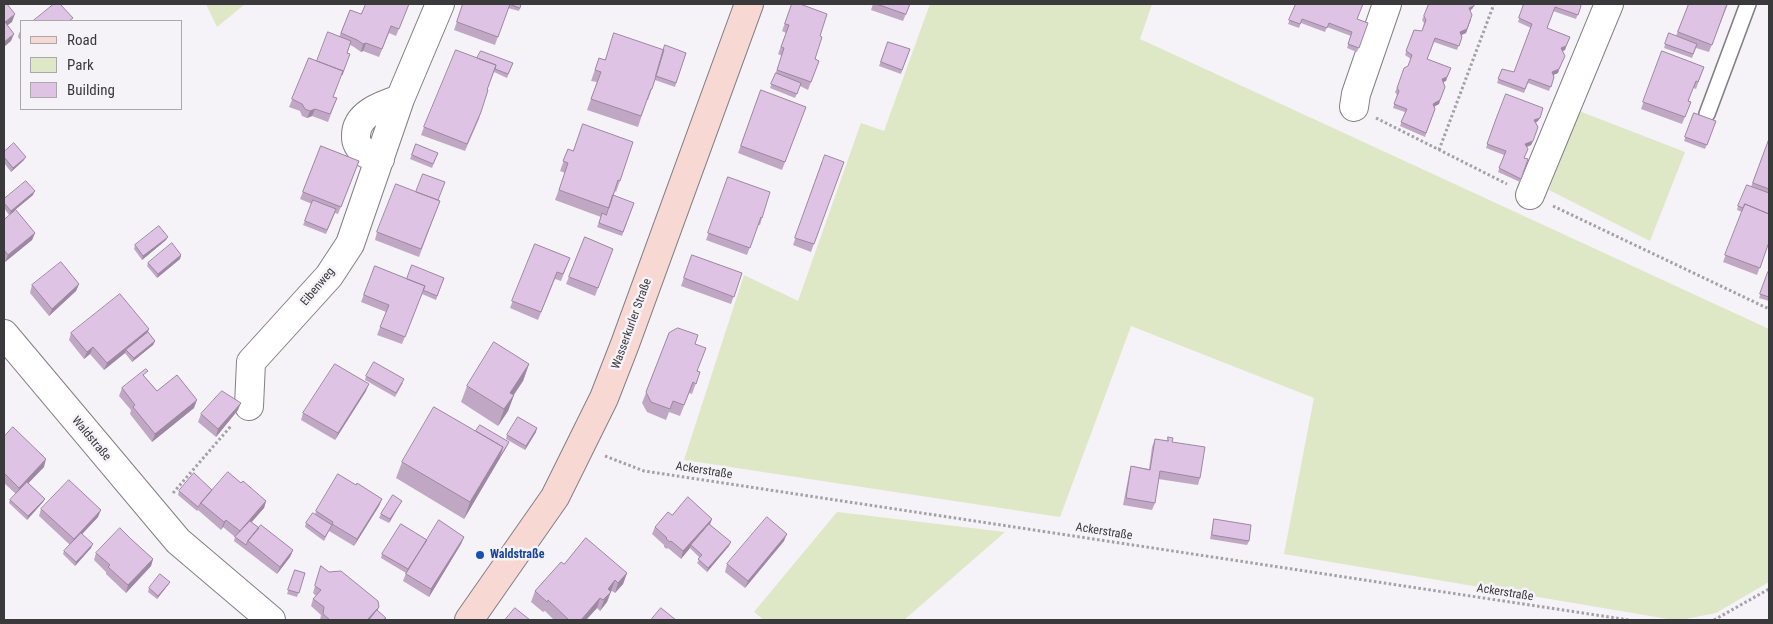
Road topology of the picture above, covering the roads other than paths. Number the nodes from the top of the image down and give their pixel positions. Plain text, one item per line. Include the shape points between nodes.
1 (440, 4) edge
2 (749, 4) edge
3 (1387, 4) edge
4 (1609, 4) edge
5 (1748, 4) edge
6 (1354, 107) road end
7 (1707, 114) dead end
8 (1530, 196) road end
9 (4, 334) edge
10 (249, 406) road end
11 (271, 620) edge
12 (469, 620) edge

1 - 10 street, Eibenweg via 400,98 350,244 329,276 251,362
2 - 12 main road, Wasserkurler Straße via 604,398 556,497
3 - 6 street
4 - 8 street
5 - 7 lane
9 - 11 street, Waldstraße via 178,540

